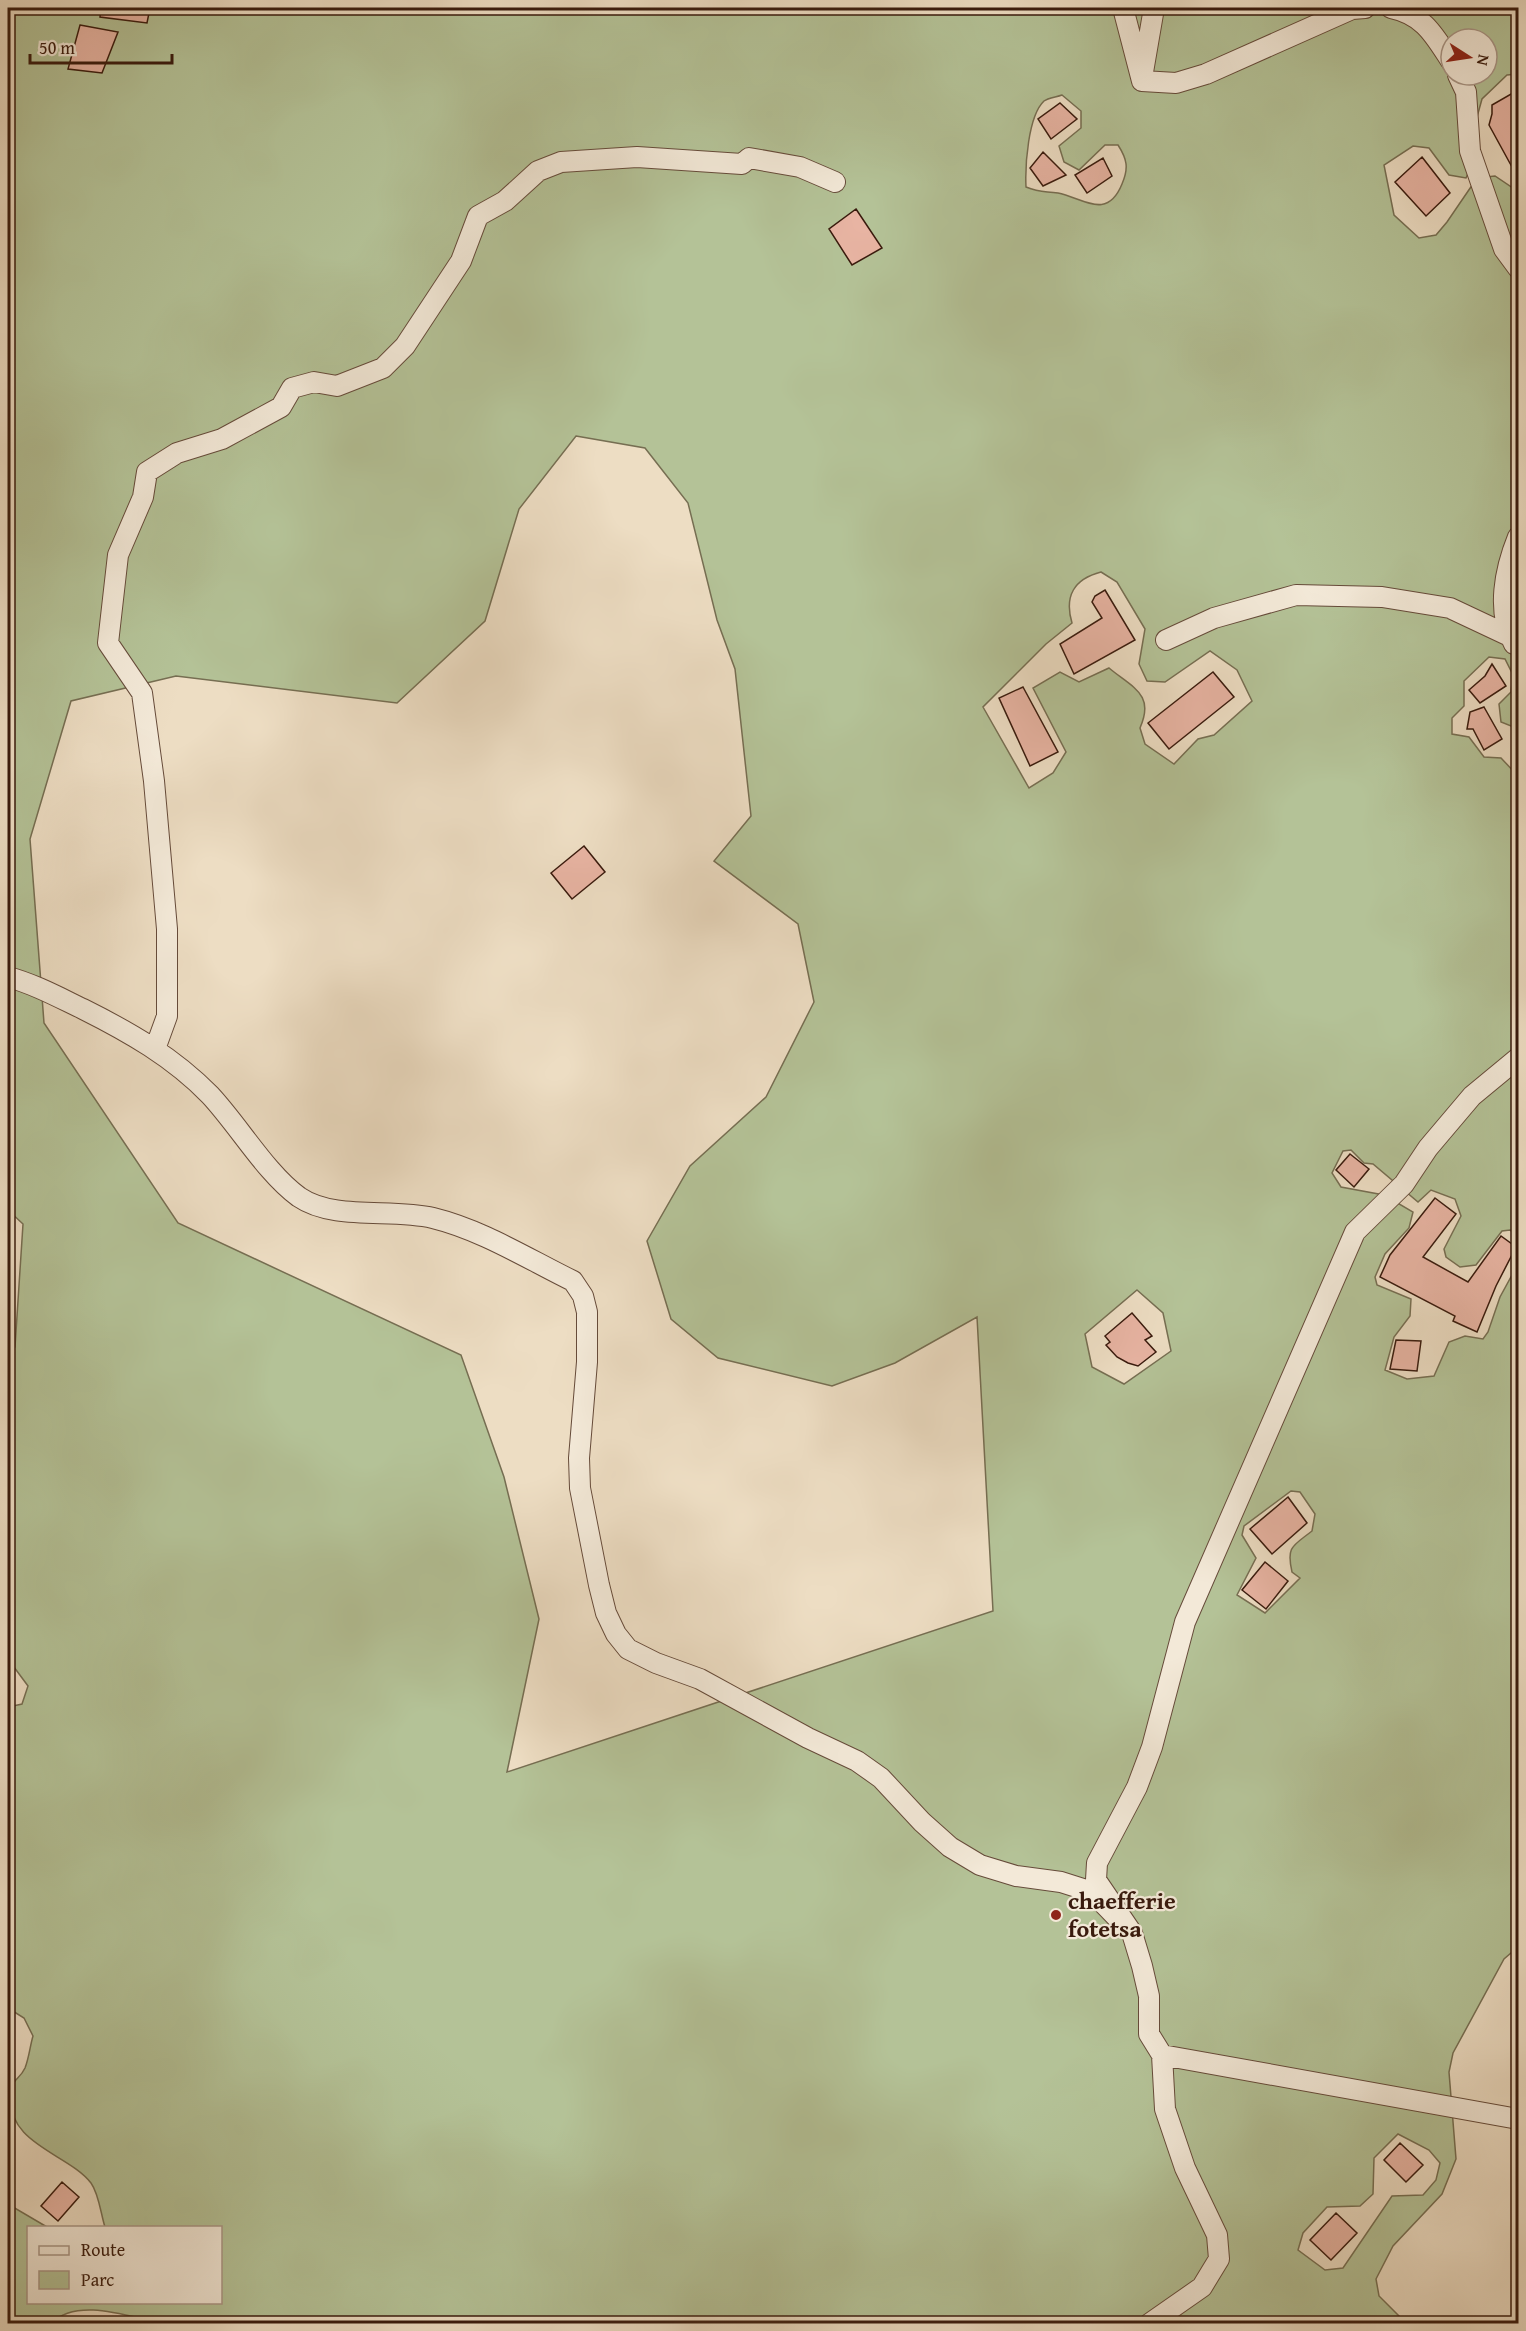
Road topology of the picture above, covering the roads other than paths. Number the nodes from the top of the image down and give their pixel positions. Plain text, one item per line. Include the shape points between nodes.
1 (1123, 8) edge
2 (1154, 8) edge
3 (1365, 8) edge
4 (1391, 8) edge
5 (1439, 44) edge
6 (1142, 81) junction
7 (1464, 87) edge
8 (835, 182) dead end
9 (1518, 268) edge
10 (1518, 537) edge
11 (1166, 640) dead end
12 (1516, 643) edge
13 (8, 977) edge
14 (155, 1049) junction
15 (1518, 1058) edge
16 (1132, 1933) junction
17 (1162, 2055) junction
18 (1518, 2119) edge
19 (1149, 2324) edge

1 - 6 street
2 - 6 street
3 - 6 street via 1352,9 1206,74 1176,82
4 - 5 street via 1422,20
7 - 9 street via 1470,151 1504,249
8 - 14 street via 800,167 750,158 742,164 626,158 561,162 538,171 506,201 478,216 461,261 405,346 383,368 337,386 314,382 292,388 281,407 222,439 177,453 147,472 143,497 118,555 108,643 142,693 154,782 167,929 167,1016
10 - 12 street via 1503,605
11 - 12 street via 1214,618 1296,596 1382,597 1450,608
13 - 14 street via 58,996
14 - 16 street via 209,1095 279,1179 300,1198 332,1210 405,1214 456,1225 573,1281 587,1312 580,1488 606,1613 628,1649 700,1679 856,1761 882,1778 950,1847 980,1865 1083,1888
15 - 16 street via 1472,1096 1428,1148 1404,1184 1355,1232 1268,1428 1185,1622 1152,1747 1137,1786 1097,1863 1096,1880
16 - 17 street via 1149,1996 1149,2034
17 - 18 street
17 - 19 street via 1165,2109 1185,2168 1217,2235 1219,2259 1203,2287

